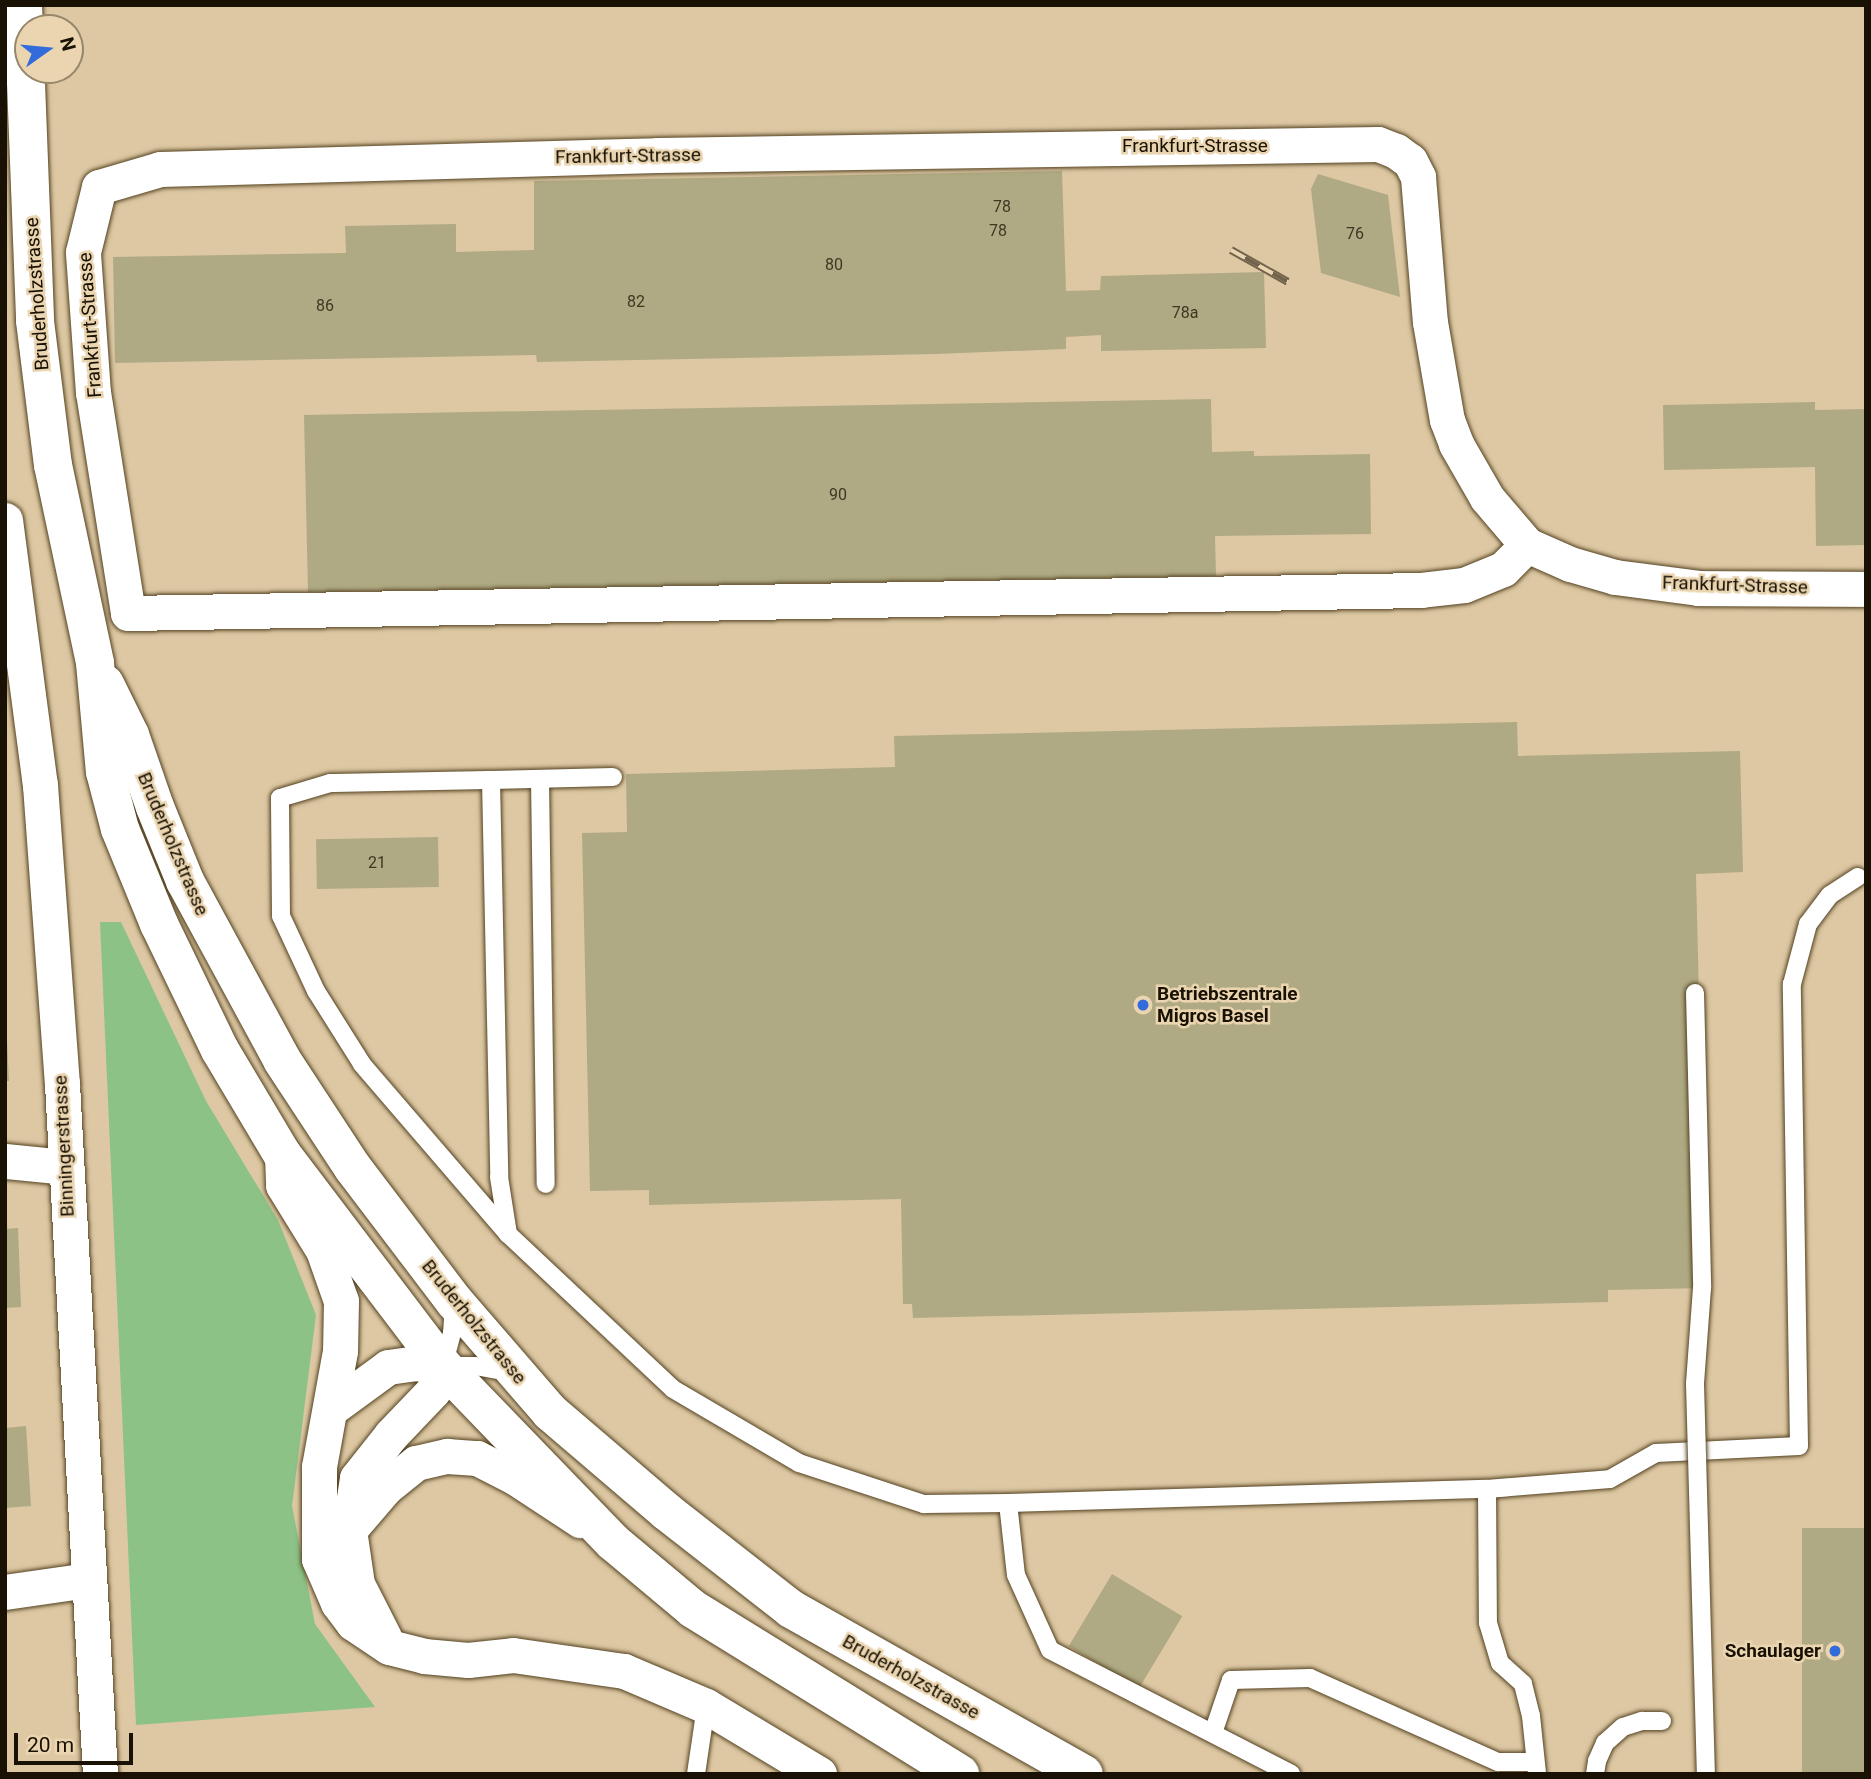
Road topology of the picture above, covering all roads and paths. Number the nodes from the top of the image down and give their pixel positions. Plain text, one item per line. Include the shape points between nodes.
1 (23, 5) edge
2 (5, 520) edge
3 (1527, 545) junction
4 (1866, 589) edge
5 (95, 663) junction
6 (613, 778) dead end
7 (540, 779) junction
8 (491, 780) junction
9 (1858, 877) dead end
10 (1695, 993) dead end
11 (282, 1154) junction
12 (5, 1161) edge
13 (65, 1167) junction
14 (546, 1184) dead end
15 (508, 1234) junction
16 (454, 1301) junction
17 (443, 1366) junction
18 (516, 1373) junction
19 (332, 1408) junction
20 (1487, 1489) junction
21 (1008, 1503) junction
22 (349, 1530) junction
23 (612, 1542) junction
24 (88, 1580) junction
25 (5, 1592) edge
26 (389, 1647) junction
27 (706, 1706) junction
28 (1661, 1721) dead end
29 (1213, 1733) junction
30 (1536, 1768) edge
31 (100, 1774) edge
32 (696, 1774) edge
33 (819, 1774) edge
34 (960, 1774) edge
35 (1084, 1774) edge
36 (1291, 1774) edge
37 (1595, 1774) edge
38 (1706, 1774) edge

1 - 5 main road, Bruderholzstrasse via 35,321 52,465
2 - 13 street, Binningerstrasse via 40,785
3 - 3 street, Frankfurt-Strasse via 1487,498 1447,420 1430,322 1418,177 1410,161 1378,144 670,154 160,169 99,187 83,252 93,393 128,613 1421,590 1464,585 1503,569
3 - 4 street, Frankfurt-Strasse via 1615,577 1698,588
5 - 11 main road, Bruderholzstrasse via 105,772 120,829 159,924 220,1050
5 - 16 main road, Bruderholzstrasse via 130,735 185,881 282,1060 353,1168
6 - 7 lane
7 - 8 lane
7 - 14 lane
8 - 15 lane via 499,1177
8 - 15 lane via 330,783 280,798 281,916 316,991 362,1064
9 - 20 lane via 1830,895 1808,924 1791,984 1799,1446 1656,1453 1610,1479
10 - 38 lane, bridge via 1702,1288 1696,1397
11 - 17 main road, Bruderholzstrasse
11 - 19 street via 283,1185 323,1250 341,1301
12 - 13 street
13 - 24 street, Binningerstrasse
15 - 21 lane via 673,1389 799,1463 924,1504
16 - 17 lane
16 - 18 main road, Bruderholzstrasse
17 - 18 lane
17 - 19 street via 415,1363 388,1367
17 - 22 street via 433,1391 357,1478
17 - 23 main road, Bruderholzstrasse
18 - 35 main road, Bruderholzstrasse via 550,1412 791,1609
19 - 26 street via 319,1467 319,1559 338,1603 354,1623
20 - 21 lane
20 - 30 lane via 1488,1623 1500,1663 1523,1684
21 - 29 lane via 1016,1575 1050,1650
22 - 23 street via 385,1488 416,1463 447,1456 477,1458 516,1478
22 - 26 street via 357,1584
23 - 34 main road, Bruderholzstrasse via 693,1609
24 - 25 street
24 - 31 street, Binningerstrasse
26 - 27 street via 431,1657 513,1656 624,1671
27 - 32 lane
27 - 33 street
28 - 37 lane via 1623,1727 1605,1743
29 - 30 lane via 1231,1680 1310,1678 1498,1762
29 - 36 lane

